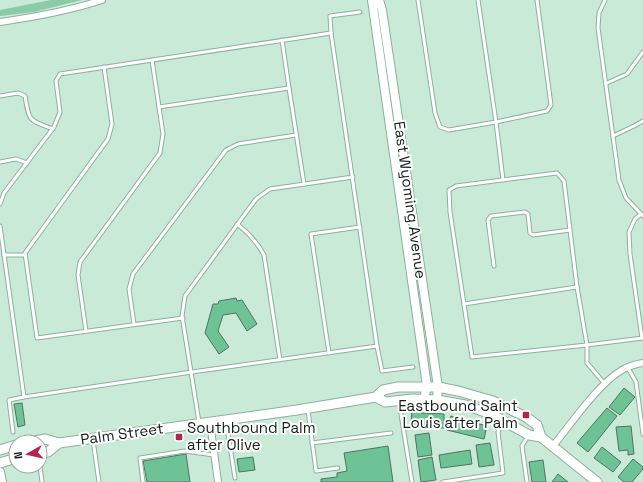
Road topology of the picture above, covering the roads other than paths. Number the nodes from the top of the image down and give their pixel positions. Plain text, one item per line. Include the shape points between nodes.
1 (102, 0) edge
2 (372, 0) edge
3 (379, 0) edge
4 (418, 0) edge
5 (478, 0) edge
6 (537, 0) edge
7 (605, 0) edge
8 (360, 12) dead end
9 (0, 22) edge
10 (331, 33) junction
11 (282, 40) junction
12 (643, 52) edge
13 (152, 60) junction
14 (104, 67) junction
15 (606, 83) junction
16 (289, 88) junction
17 (0, 96) edge
18 (159, 107) junction
19 (643, 121) edge
20 (496, 122) junction
21 (53, 129) junction
22 (296, 135) junction
23 (613, 136) junction
24 (0, 162) edge
25 (27, 163) junction
26 (353, 178) junction
27 (503, 180) junction
28 (304, 184) junction
29 (0, 204) edge
30 (642, 215) edge
31 (237, 224) junction
32 (0, 226) edge
33 (360, 227) junction
34 (570, 230) junction
35 (4, 255) junction
36 (25, 255) junction
37 (494, 266) dead end
38 (577, 287) junction
39 (464, 304) junction
40 (183, 318) junction
41 (134, 324) junction
42 (86, 331) junction
43 (642, 338) edge
44 (378, 346) junction
45 (587, 346) junction
46 (329, 353) junction
47 (280, 360) junction
48 (643, 363) edge
49 (413, 367) dead end
50 (628, 368) junction
51 (192, 372) junction
52 (605, 384) junction
53 (427, 387) junction
54 (438, 387) junction
55 (24, 397) junction
56 (376, 397) junction
57 (424, 398) junction
58 (399, 400) junction
59 (437, 400) junction
60 (308, 408) junction
61 (502, 419) junction
62 (226, 420) junction
63 (210, 422) junction
64 (199, 424) junction
65 (13, 432) dead end
66 (390, 433) dead end
67 (643, 434) edge
68 (529, 435) junction
69 (541, 437) junction
70 (93, 439) junction
71 (48, 440) edge
72 (253, 443) dead end
73 (312, 443) junction
74 (59, 444) junction
75 (553, 446) junction
76 (230, 447) junction
77 (48, 452) edge
78 (214, 455) junction
79 (338, 468) dead end
80 (0, 472) edge
81 (235, 478) dead end
82 (2, 482) edge
83 (99, 482) edge
84 (143, 482) edge
85 (218, 482) edge
86 (412, 482) edge
87 (443, 482) edge
88 (527, 482) edge
89 (597, 482) edge

1 - 9 street via 47,15
2 - 53 street, East Wyoming Avenue
3 - 54 street, East Wyoming Avenue
4 - 20 lane via 440,127 449,130
5 - 20 lane
6 - 20 lane via 551,105 547,111
7 - 15 lane via 599,13 598,28
8 - 10 lane via 330,16
10 - 11 lane
10 - 26 lane
11 - 13 lane
11 - 16 lane
12 - 15 lane via 628,74
13 - 14 lane
13 - 18 lane
14 - 21 lane via 60,74 56,81 60,112
14 - 36 lane via 112,124 108,139
15 - 23 lane
16 - 18 lane
16 - 22 lane
17 - 21 lane via 18,93 25,96 28,115 34,122
18 - 42 lane via 163,134 160,152 80,262 78,275
19 - 23 lane
20 - 27 lane
21 - 25 lane
22 - 28 lane
22 - 41 lane via 238,144 226,150 133,274 129,289
23 - 30 lane via 619,180 626,198
24 - 25 lane via 16,159
25 - 29 lane via 4,193
26 - 28 lane
26 - 33 lane
27 - 34 lane via 557,173 564,181
27 - 39 lane via 456,186 449,190
28 - 31 lane via 270,189 256,199
30 - 43 lane via 635,220 629,232
31 - 40 lane via 185,296
31 - 47 lane via 258,243 264,255
32 - 35 lane
33 - 44 lane
33 - 46 lane via 311,234
34 - 37 lane via 533,235 530,233 528,214 525,212 491,216 488,220
34 - 38 lane
35 - 36 lane
35 - 55 lane
36 - 42 lane via 38,338
38 - 39 lane
38 - 45 lane
39 - 45 lane via 472,357
40 - 41 lane
40 - 51 lane
41 - 42 lane
43 - 45 lane
44 - 46 lane
44 - 49 lane via 382,371
45 - 52 lane via 587,363
46 - 47 lane
47 - 51 lane
48 - 50 street
50 - 52 street
50 - 67 lane via 636,382
51 - 55 lane
51 - 64 lane
52 - 75 street
53 - 54 main road, Palm Street
53 - 56 main road, Palm Street via 398,387 383,390
53 - 57 street, East Wyoming Avenue
54 - 59 street, East Wyoming Avenue
54 - 69 main road, Palm Street via 478,396 513,410 537,425
55 - 65 lane via 9,400
56 - 58 main road, Palm Street via 385,402
56 - 60 main road, Palm Street
57 - 58 main road, Palm Street
57 - 59 main road, Palm Street
58 - 86 lane
59 - 61 main road, Palm Street via 465,405
60 - 62 main road, Palm Street
60 - 73 lane
61 - 68 main road, Palm Street
61 - 87 lane via 498,432 503,473
62 - 63 main road, Palm Street
62 - 76 lane
63 - 64 main road, Palm Street
63 - 78 street
64 - 70 main road, Palm Street
66 - 73 lane
68 - 69 main road
68 - 88 lane via 522,446
69 - 75 main road
70 - 74 main road, Palm Street
70 - 83 lane
71 - 74 main road, Palm Street
72 - 76 lane
73 - 79 lane via 316,471
74 - 77 main road, Palm Street
75 - 89 main road
76 - 81 lane
78 - 84 lane via 185,451 140,458
78 - 85 street
80 - 82 street

